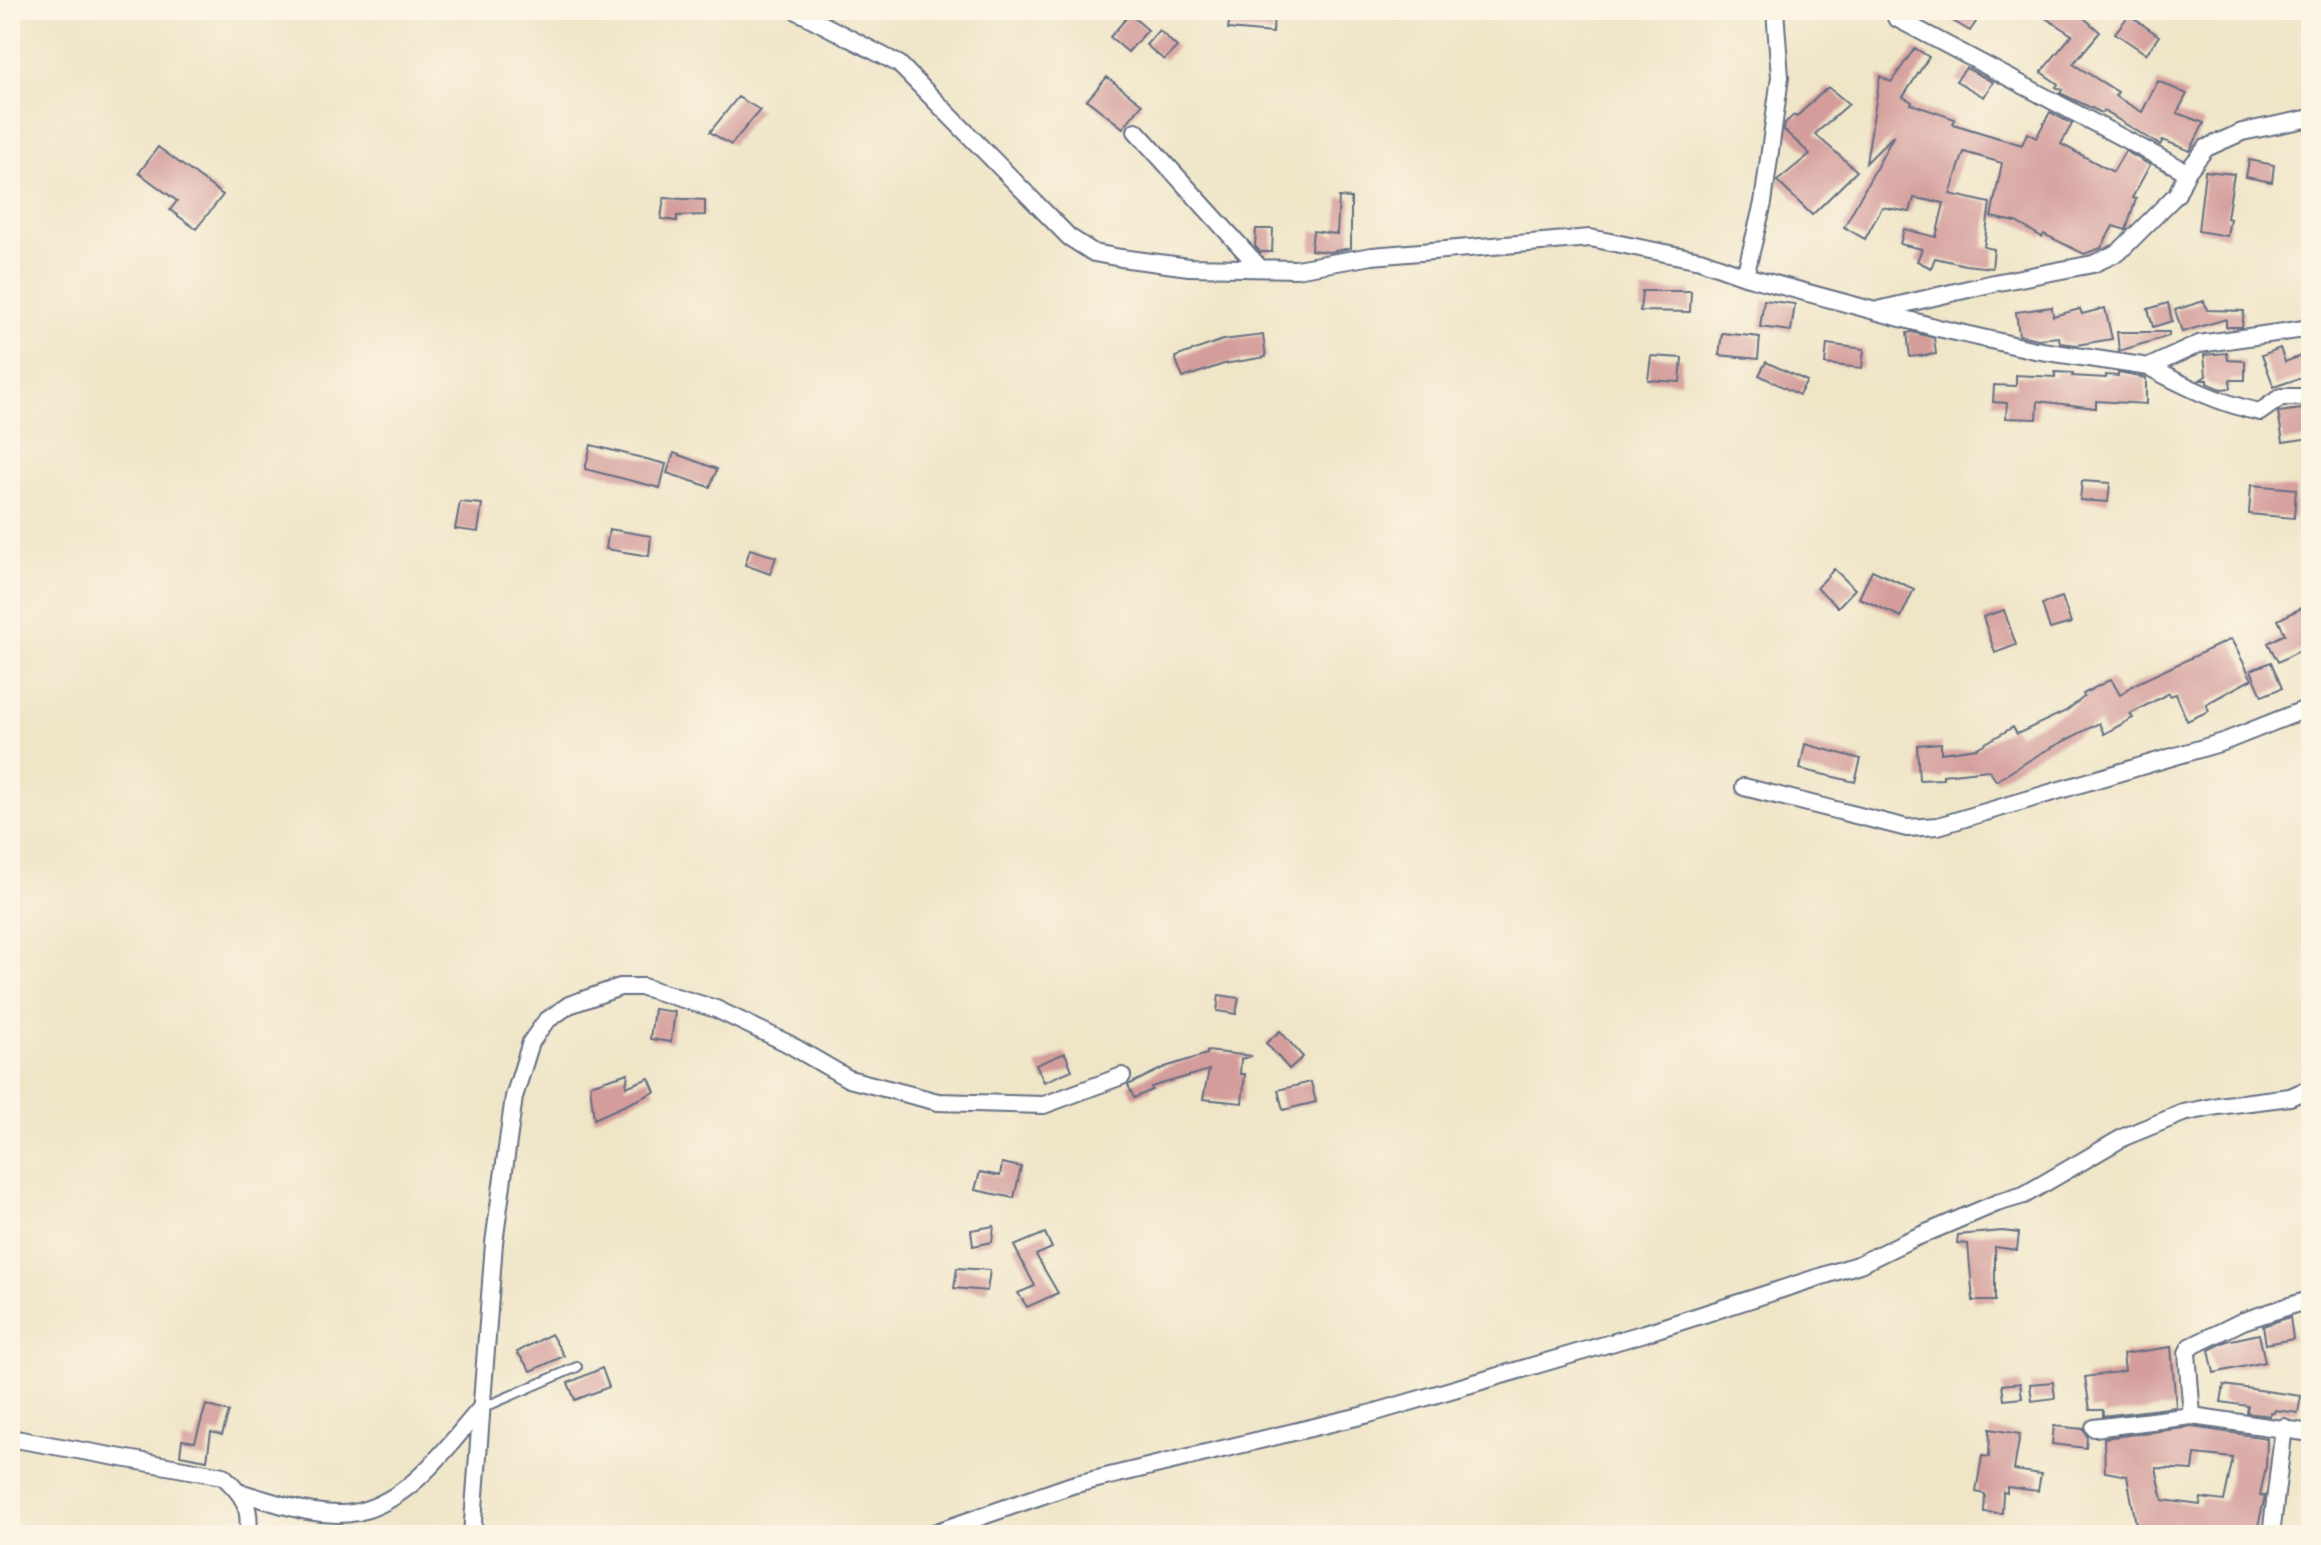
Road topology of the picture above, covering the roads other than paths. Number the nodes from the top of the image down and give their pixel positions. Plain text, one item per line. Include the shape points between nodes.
1 (795, 10) edge
2 (1775, 10) edge
3 (1896, 18) dead end
4 (2311, 118) edge
5 (1136, 131) dead end
6 (2187, 172) junction
7 (1260, 268) junction
8 (1745, 276) junction
9 (1877, 310) junction
10 (2311, 328) edge
11 (2149, 367) junction
12 (2311, 397) edge
13 (2311, 707) edge
14 (1744, 787) dead end
15 (1122, 1076) dead end
16 (2311, 1088) edge
17 (2311, 1299) edge
18 (577, 1367) dead end
19 (480, 1409) junction
20 (2192, 1416) junction
21 (2284, 1427) junction
22 (2094, 1428) dead end
23 (2311, 1433) edge
24 (10, 1438) edge
25 (242, 1493) junction
26 (247, 1535) edge
27 (472, 1535) edge
28 (928, 1535) edge
29 (2271, 1535) edge

1 - 7 street via 899,64 1069,237 1094,253 1189,267
2 - 8 street via 1780,77 1763,203
3 - 6 street
4 - 6 street via 2242,132 2206,148
5 - 7 street
6 - 9 street via 2177,194 2119,252 2093,264
7 - 8 street via 1296,269 1372,256 1590,238 1673,253
8 - 9 street
9 - 11 street via 2035,350
10 - 11 street via 2199,344
11 - 12 street via 2195,390 2260,412 2281,397
13 - 14 street via 2223,742 1938,826 1907,828
15 - 19 street via 1044,1105 938,1102 849,1079 716,1009 643,987 620,987 569,1005 546,1021 531,1042 514,1097 494,1243
16 - 28 street via 2290,1097 2183,1113 2124,1137 2024,1195 1846,1269 1369,1414 1072,1485
17 - 20 street via 2243,1321 2190,1347
18 - 19 lane
19 - 25 street via 418,1479 358,1512 322,1513
19 - 27 street
20 - 21 street
20 - 22 street
21 - 23 street
21 - 29 street
24 - 25 street via 202,1470 223,1476
25 - 26 street

